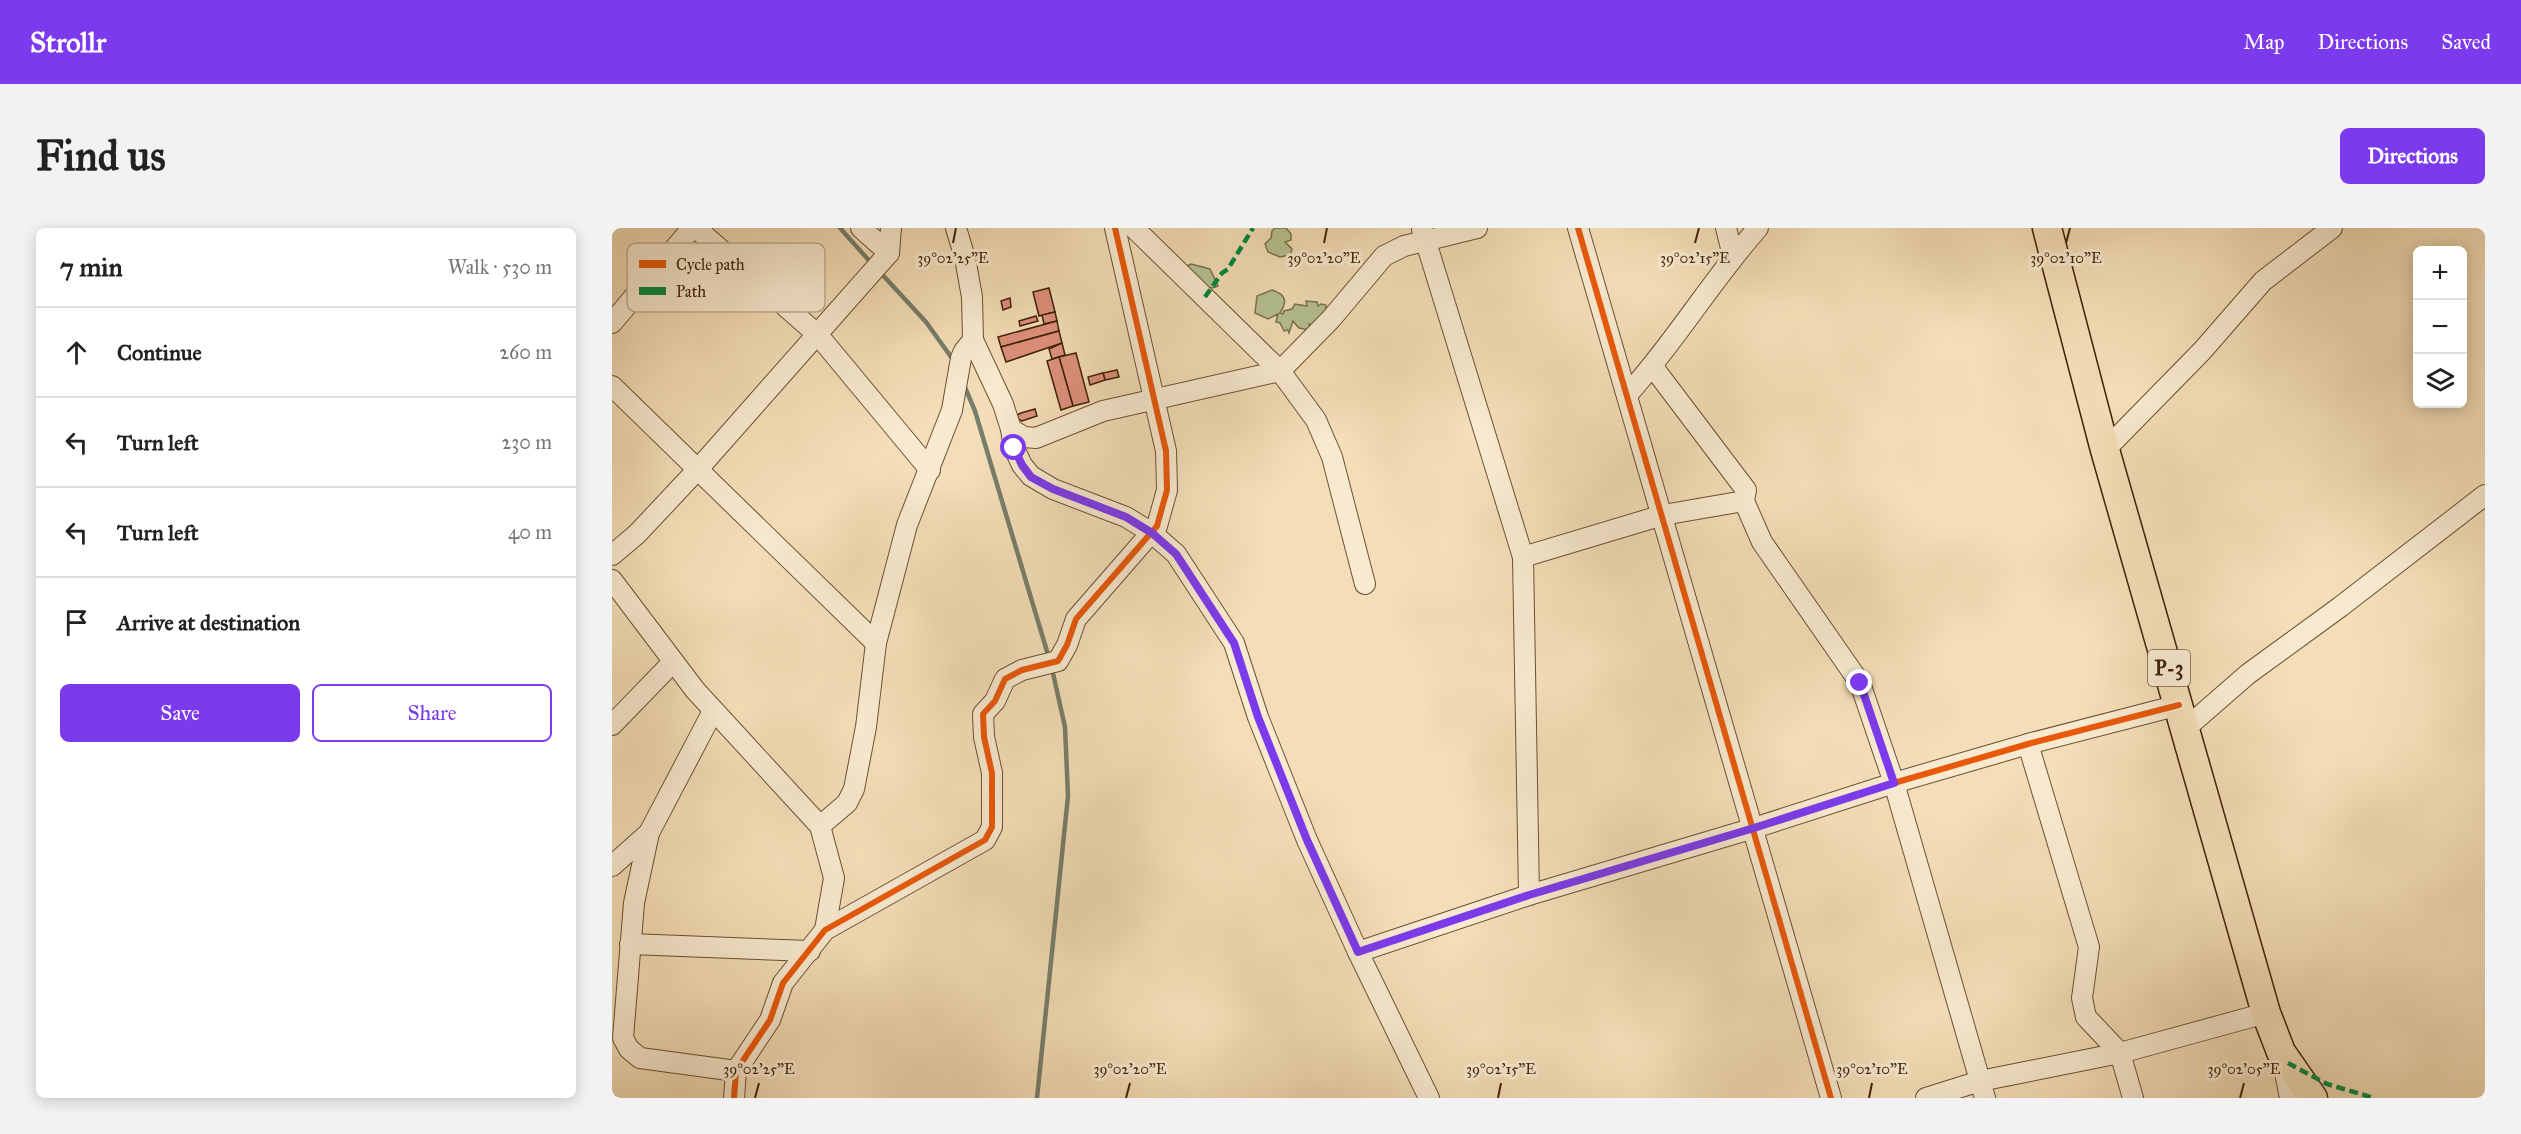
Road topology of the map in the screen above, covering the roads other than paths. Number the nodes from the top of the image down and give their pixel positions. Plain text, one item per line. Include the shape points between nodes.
1 (694, 228) edge
2 (861, 228) edge
3 (891, 228) edge
4 (956, 228) edge
5 (1115, 228) edge
6 (1134, 228) edge
7 (1477, 228) edge
8 (1578, 228) edge
9 (1726, 228) edge
10 (1758, 228) edge
11 (2047, 228) edge
12 (2332, 228) edge
13 (1424, 234) edge
14 (681, 243) edge
15 (711, 243) edge
16 (889, 254) junction
17 (1733, 256) junction
18 (627, 306) edge
19 (791, 312) edge
20 (612, 323) edge
21 (818, 335) junction
22 (973, 340) junction
23 (1653, 367) junction
24 (1280, 370) junction
25 (612, 386) edge
26 (1628, 394) junction
27 (1153, 401) junction
28 (1011, 429) junction
29 (2105, 450) junction
30 (699, 468) junction
31 (930, 470) junction
32 (2485, 495) edge
33 (1744, 501) junction
34 (1663, 515) junction
35 (1152, 533) junction
36 (612, 555) edge
37 (1523, 557) junction
38 (612, 580) edge
39 (1365, 584) dead end
40 (876, 643) junction
41 (673, 662) junction
42 (713, 711) junction
43 (2182, 717) junction
44 (613, 720) edge
45 (2028, 744) junction
46 (1894, 783) junction
47 (820, 825) junction
48 (1754, 828) junction
49 (649, 833) junction
50 (612, 866) edge
51 (1529, 895) junction
52 (825, 930) junction
53 (630, 944) junction
54 (810, 951) junction
55 (1358, 952) junction
56 (2266, 1012) junction
57 (2281, 1052) junction
58 (2120, 1053) junction
59 (736, 1071) junction
60 (1982, 1089) edge
61 (734, 1098) edge
62 (1430, 1098) edge
63 (1831, 1098) edge
64 (1926, 1098) edge
65 (2133, 1098) edge
66 (2290, 1098) edge
67 (2313, 1098) edge

1 - 14 street
1 - 15 street
2 - 16 street
3 - 16 street
4 - 22 street via 972,297
5 - 27 street
6 - 24 street
7 - 13 street
8 - 26 street
9 - 17 street
10 - 17 street
11 - 29 highway, P-3
12 - 29 street via 2263,281 2202,351
13 - 24 street via 1384,256
13 - 37 street
16 - 21 street
17 - 23 street
18 - 20 street
19 - 21 street
21 - 30 street
21 - 31 street
22 - 28 street
22 - 31 street via 961,358 952,410
23 - 26 street
23 - 33 street via 1739,478 1746,490
24 - 27 street
24 - 39 street via 1316,420 1332,457
25 - 30 street
26 - 34 street
27 - 28 street via 1103,411 1036,438 1024,437
27 - 35 street via 1166,451 1167,490
28 - 35 street via 1014,448 1031,477 1126,517
29 - 43 highway, P-3
30 - 36 street
30 - 40 street
31 - 40 street via 907,525
32 - 43 street via 2356,595
33 - 34 street
33 - 46 street via 1762,542 1860,683
34 - 37 street
34 - 48 street
35 - 52 street via 1076,618 1058,661 1022,670 1005,679 995,701 983,714 992,773 992,827 985,840
35 - 55 street via 1176,554 1234,643 1258,717
37 - 51 street
38 - 41 street
40 - 47 street via 854,789 847,803
41 - 42 street
41 - 44 street
42 - 47 street
42 - 49 street
43 - 45 street
43 - 56 highway, P-3
45 - 46 street
45 - 58 street via 2089,947 2082,998 2086,1017
46 - 48 street
46 - 60 street
47 - 52 street via 834,878
48 - 51 street
48 - 63 street
49 - 50 street
49 - 53 street via 639,872
51 - 55 street
52 - 54 street
53 - 54 street
53 - 59 street via 623,1038 628,1049 640,1058
54 - 59 street via 783,983 770,1020
55 - 62 street
56 - 57 highway, P-3
56 - 58 street
57 - 66 street
57 - 67 highway, P-3
58 - 60 street
58 - 65 street
59 - 61 street
60 - 64 street

